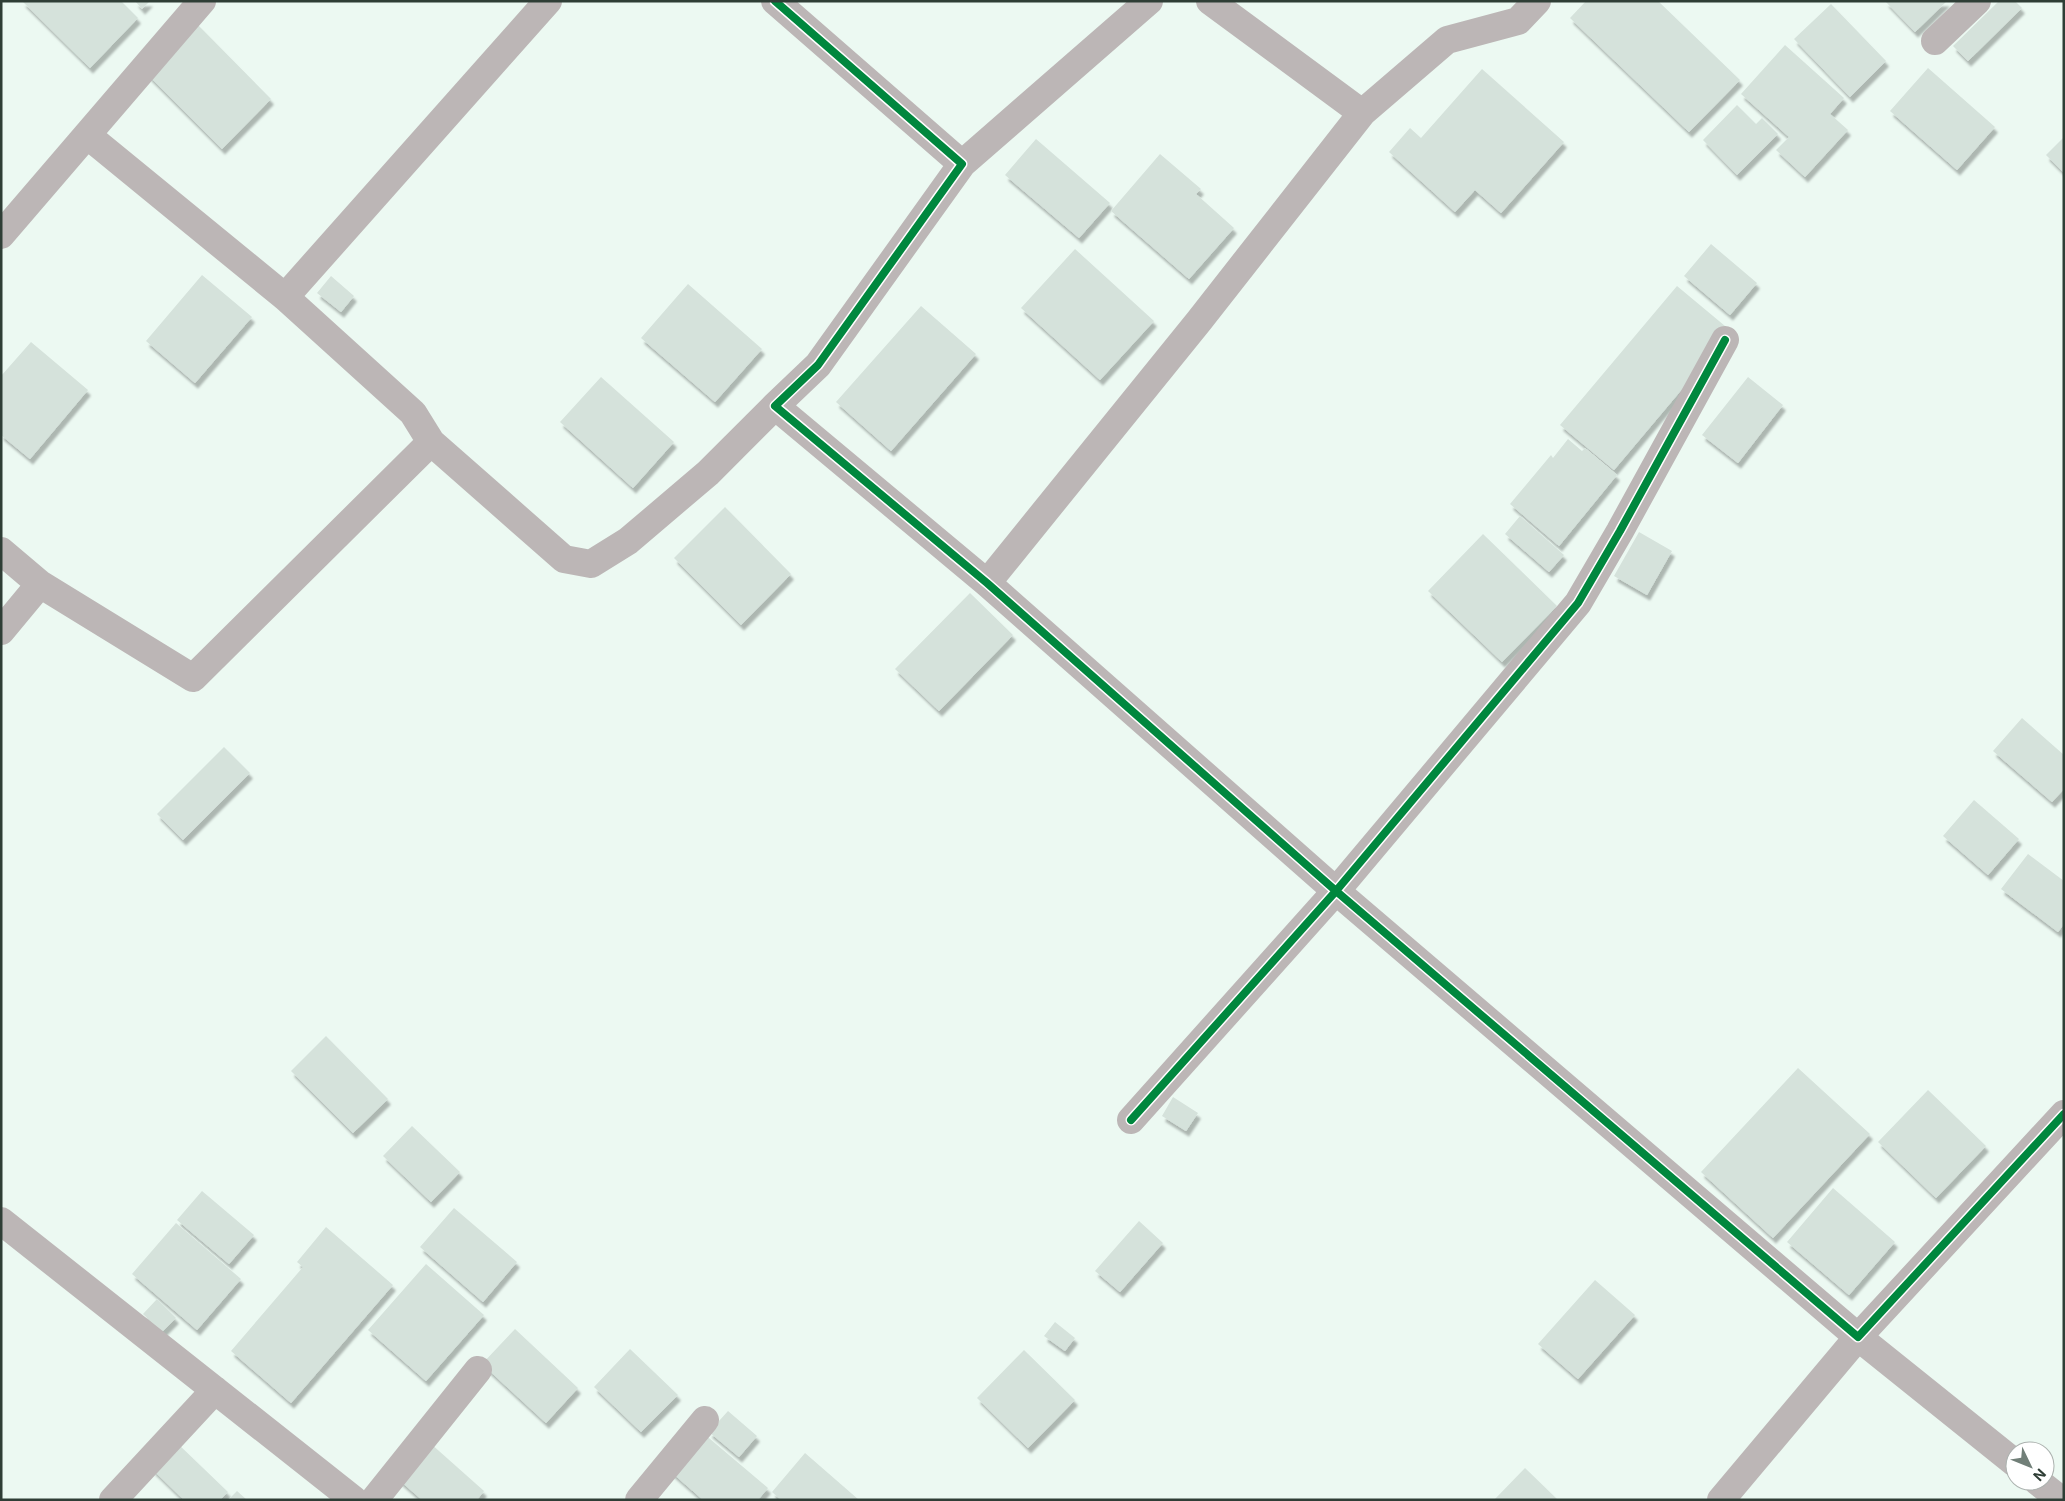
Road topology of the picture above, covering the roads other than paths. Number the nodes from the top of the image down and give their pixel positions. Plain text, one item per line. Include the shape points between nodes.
1 (202, 1) edge
2 (548, 1) edge
3 (775, 1) edge
4 (1149, 1) edge
5 (1210, 1) edge
6 (1537, 1) edge
7 (1977, 1) edge
8 (1935, 41) dead end
9 (1362, 113) junction
10 (87, 135) junction
11 (962, 164) junction
12 (1, 235) edge
13 (285, 297) junction
14 (1725, 340) dead end
15 (775, 406) junction
16 (431, 442) junction
17 (1, 551) edge
18 (987, 583) junction
19 (40, 584) junction
20 (1, 631) edge
21 (1336, 891) junction
22 (2064, 1114) edge
23 (1131, 1120) dead end
24 (1, 1221) edge
25 (1858, 1337) junction
26 (478, 1370) dead end
27 (215, 1390) junction
28 (705, 1420) dead end
29 (2005, 1455) edge
30 (2050, 1491) edge
31 (113, 1500) edge
32 (354, 1500) edge
33 (374, 1500) edge
34 (639, 1500) edge
35 (1721, 1500) edge
36 (2061, 1500) edge

1 - 10 street
2 - 13 street
3 - 11 street
4 - 11 street
5 - 9 street
6 - 9 street via 1518,21 1447,40
7 - 8 street
9 - 18 street
10 - 12 street
10 - 13 street
11 - 15 street via 818,366
13 - 16 street via 413,413
14 - 21 street via 1578,603
15 - 16 street via 708,473 628,542 591,564 564,558
15 - 18 street
16 - 19 street via 193,678
17 - 19 street
18 - 21 street
19 - 20 street
21 - 23 street
21 - 25 street
22 - 25 street
24 - 27 street
25 - 29 street
25 - 35 street
26 - 33 street
27 - 31 street
27 - 32 street
28 - 34 street
30 - 36 street

